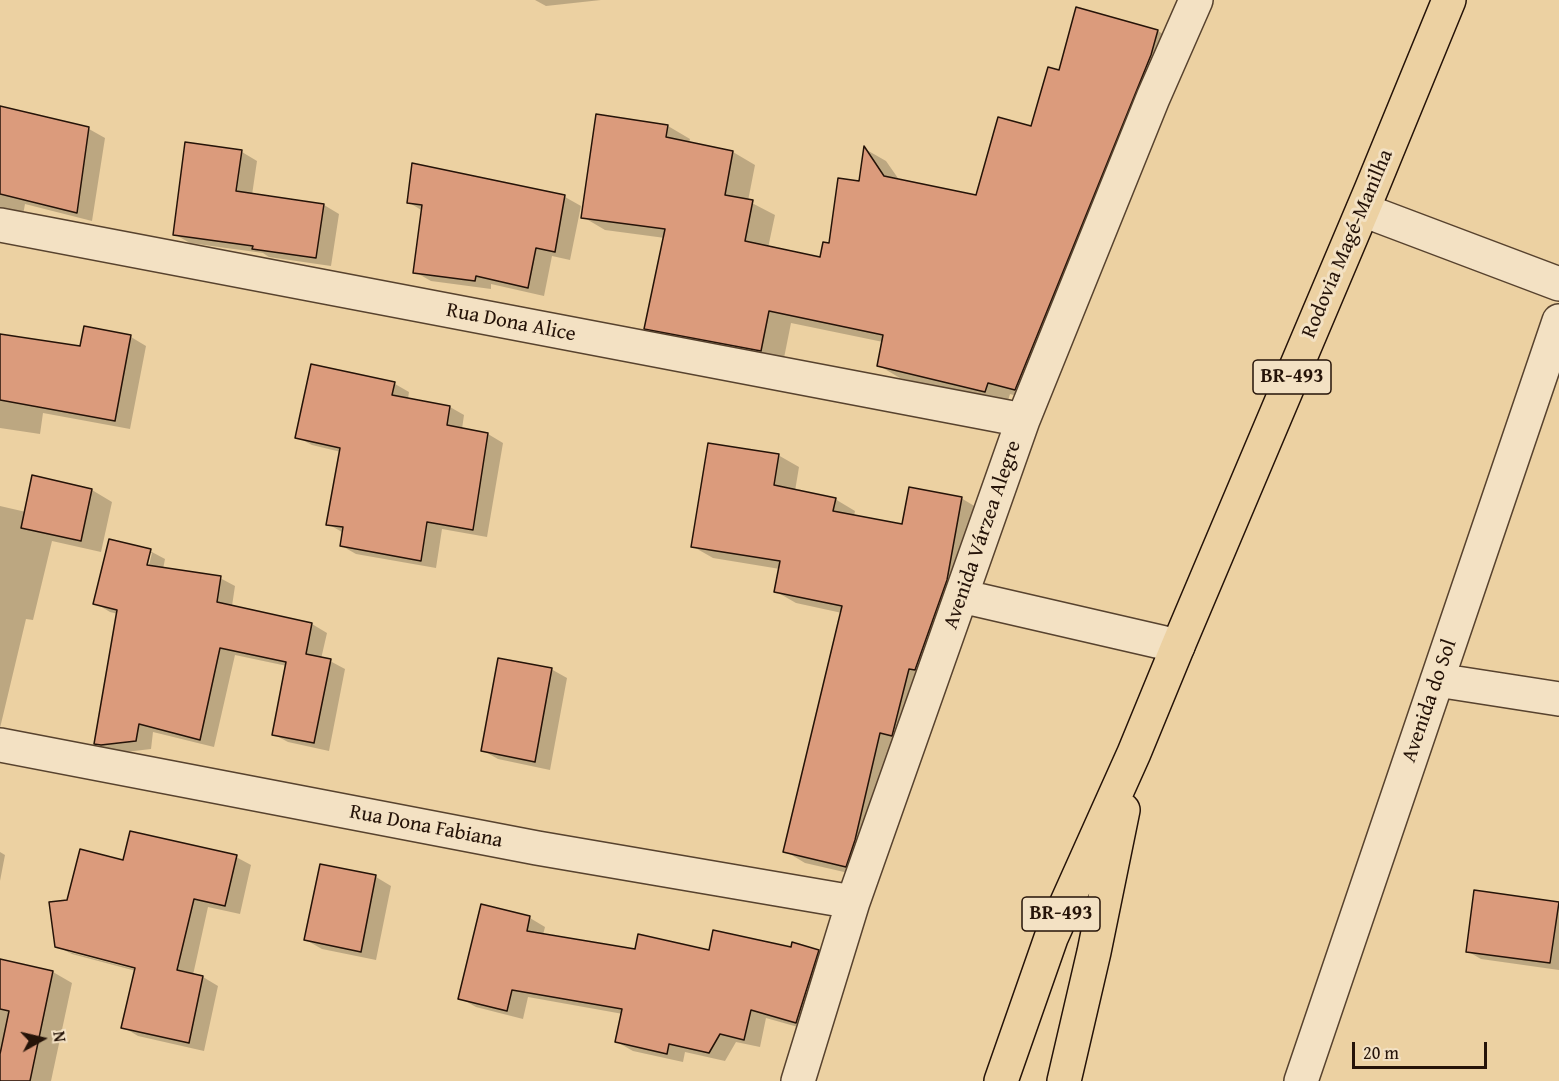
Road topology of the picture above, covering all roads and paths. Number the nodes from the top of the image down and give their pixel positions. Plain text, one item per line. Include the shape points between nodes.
1 (1196, 0) edge
2 (1449, 0) edge
3 (1363, 210) junction
4 (0, 225) edge
5 (1559, 284) edge
6 (1559, 321) edge
7 (1023, 420) junction
8 (961, 596) junction
9 (1178, 645) junction
10 (1437, 680) junction
11 (1559, 699) edge
12 (0, 745) edge
13 (1134, 753) junction
14 (853, 902) junction
15 (798, 1081) edge
16 (1001, 1081) edge
17 (1064, 1081) edge
18 (1301, 1081) edge

1 - 7 street, Avenida Várzea Alegre
2 - 3 highway, Rodovia Magé-Manilha / BR-493
3 - 5 street
3 - 9 highway, Rodovia Magé-Manilha / BR-493
4 - 7 street, Rua Dona Alice
6 - 10 street, Avenida do Sol
7 - 8 street, Avenida Várzea Alegre
8 - 9 street
8 - 14 street, Avenida Várzea Alegre
9 - 13 highway, Rodovia Magé-Manilha / BR-493
10 - 11 street
10 - 18 street, Avenida do Sol
12 - 14 street, Rua Dona Fabiana via 537,848
13 - 16 highway, Rodovia Magé-Manilha / BR-493 via 1051,938
13 - 17 highway, Rodovia Magé-Manilha / BR-493
14 - 15 street, Avenida Várzea Alegre

